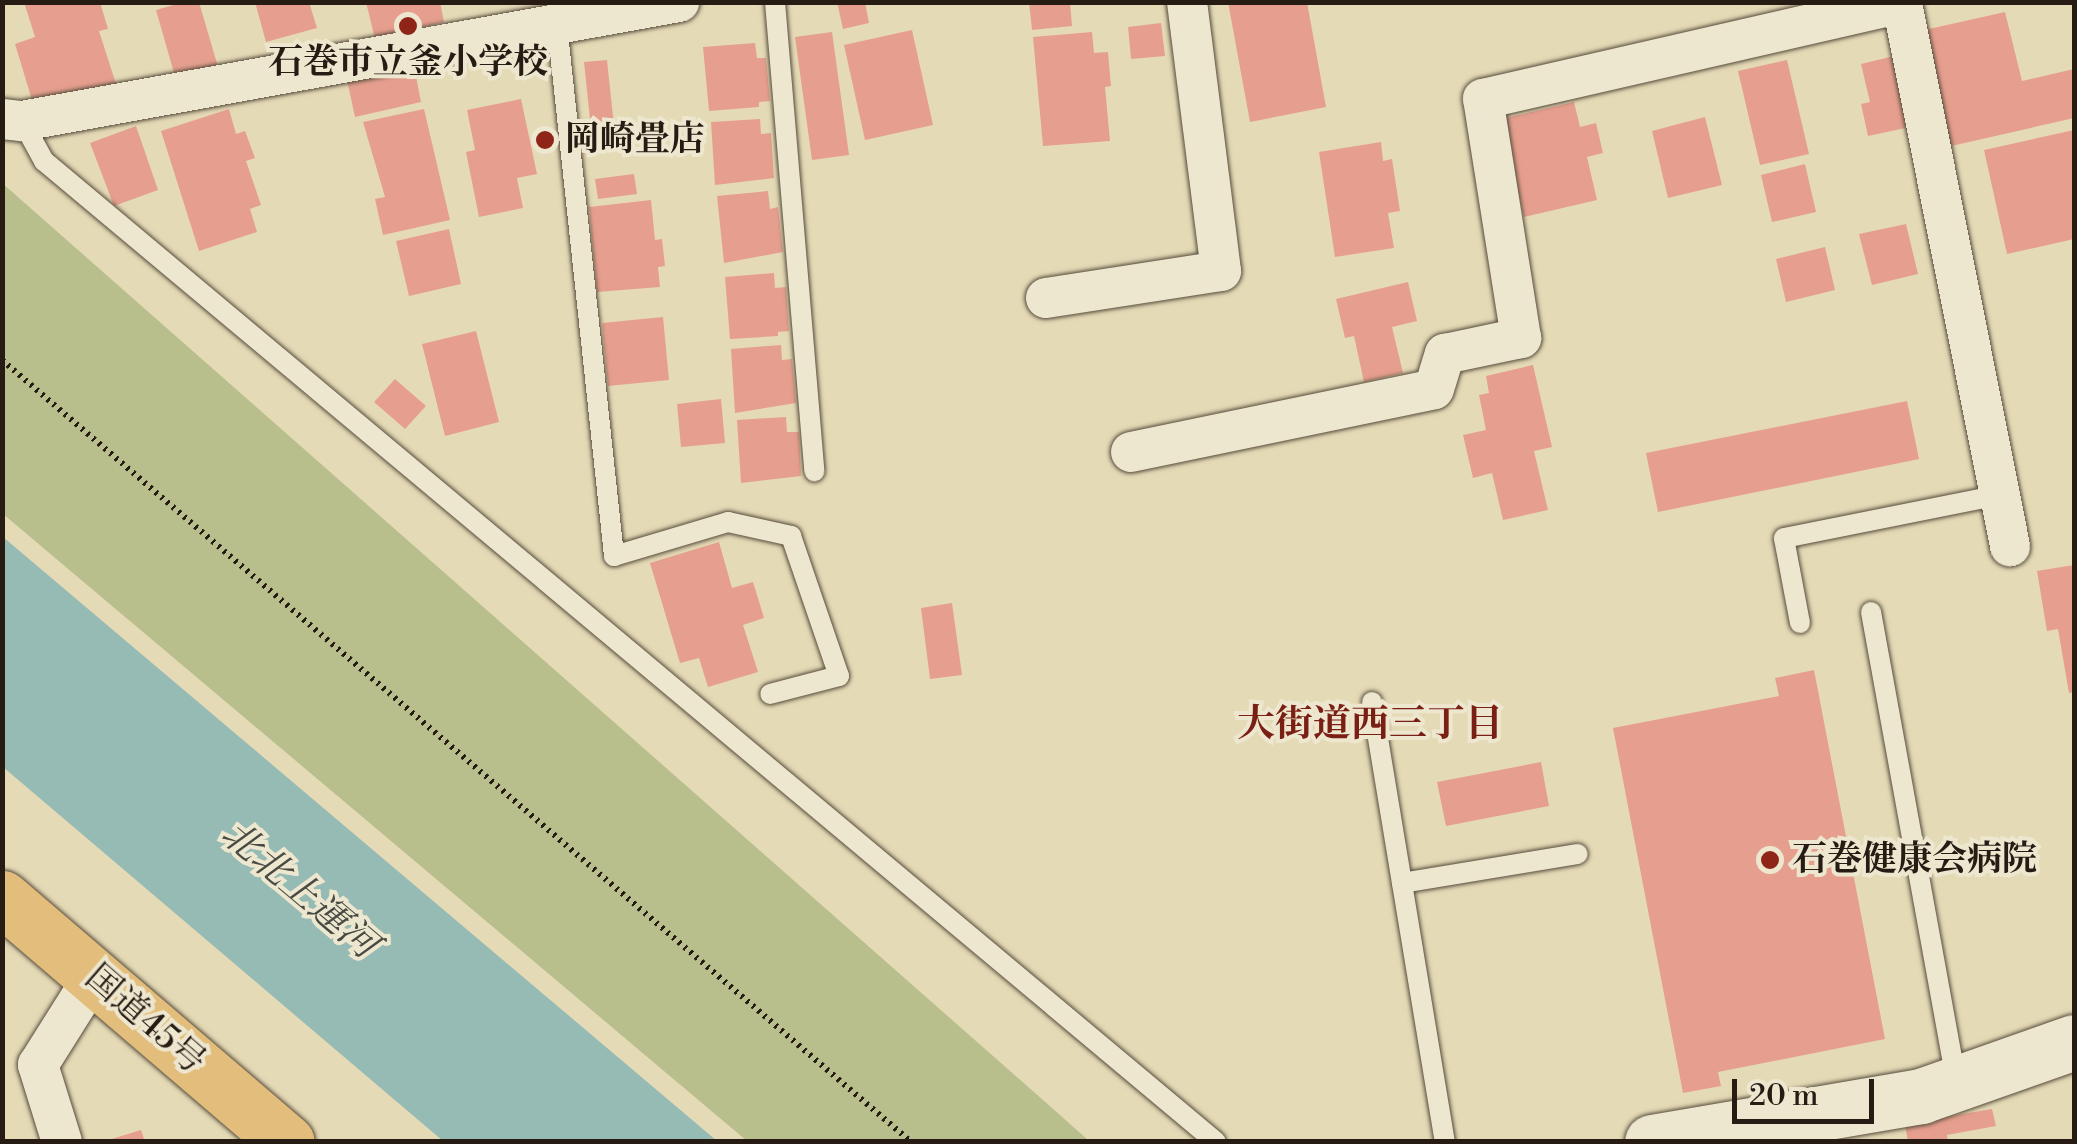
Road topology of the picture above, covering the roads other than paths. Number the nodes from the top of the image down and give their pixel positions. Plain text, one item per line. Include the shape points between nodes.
1 (679, 2) edge
2 (774, 2) edge
3 (1188, 2) edge
4 (1903, 3) edge
5 (557, 24) junction
6 (12, 120) edge
7 (1046, 298) dead end
8 (1130, 452) dead end
9 (814, 471) dead end
10 (2000, 496) junction
11 (2010, 546) dead end
12 (1871, 612) dead end
13 (1800, 623) dead end
14 (770, 694) dead end
15 (1372, 702) dead end
16 (1578, 854) dead end
17 (1402, 883) junction
18 (2, 898) edge
19 (94, 976) junction
20 (2074, 1042) edge
21 (1956, 1084) junction
22 (1668, 1140) edge
23 (62, 1142) edge
24 (287, 1142) edge
25 (1216, 1142) edge
26 (1445, 1142) edge

1 - 5 street
2 - 9 lane
3 - 7 street via 1221,272
4 - 8 street via 1483,99 1521,338 1444,354 1434,389
4 - 10 street
5 - 6 street
5 - 14 lane via 614,556 728,522 791,536 839,676
6 - 25 lane via 44,160
10 - 11 street
10 - 13 lane via 1784,538
12 - 21 lane
15 - 17 lane
16 - 17 lane
17 - 26 lane
18 - 19 highway, 国道45号
19 - 23 street via 38,1065
19 - 24 highway, 国道45号
20 - 21 street
21 - 22 street via 1921,1096

